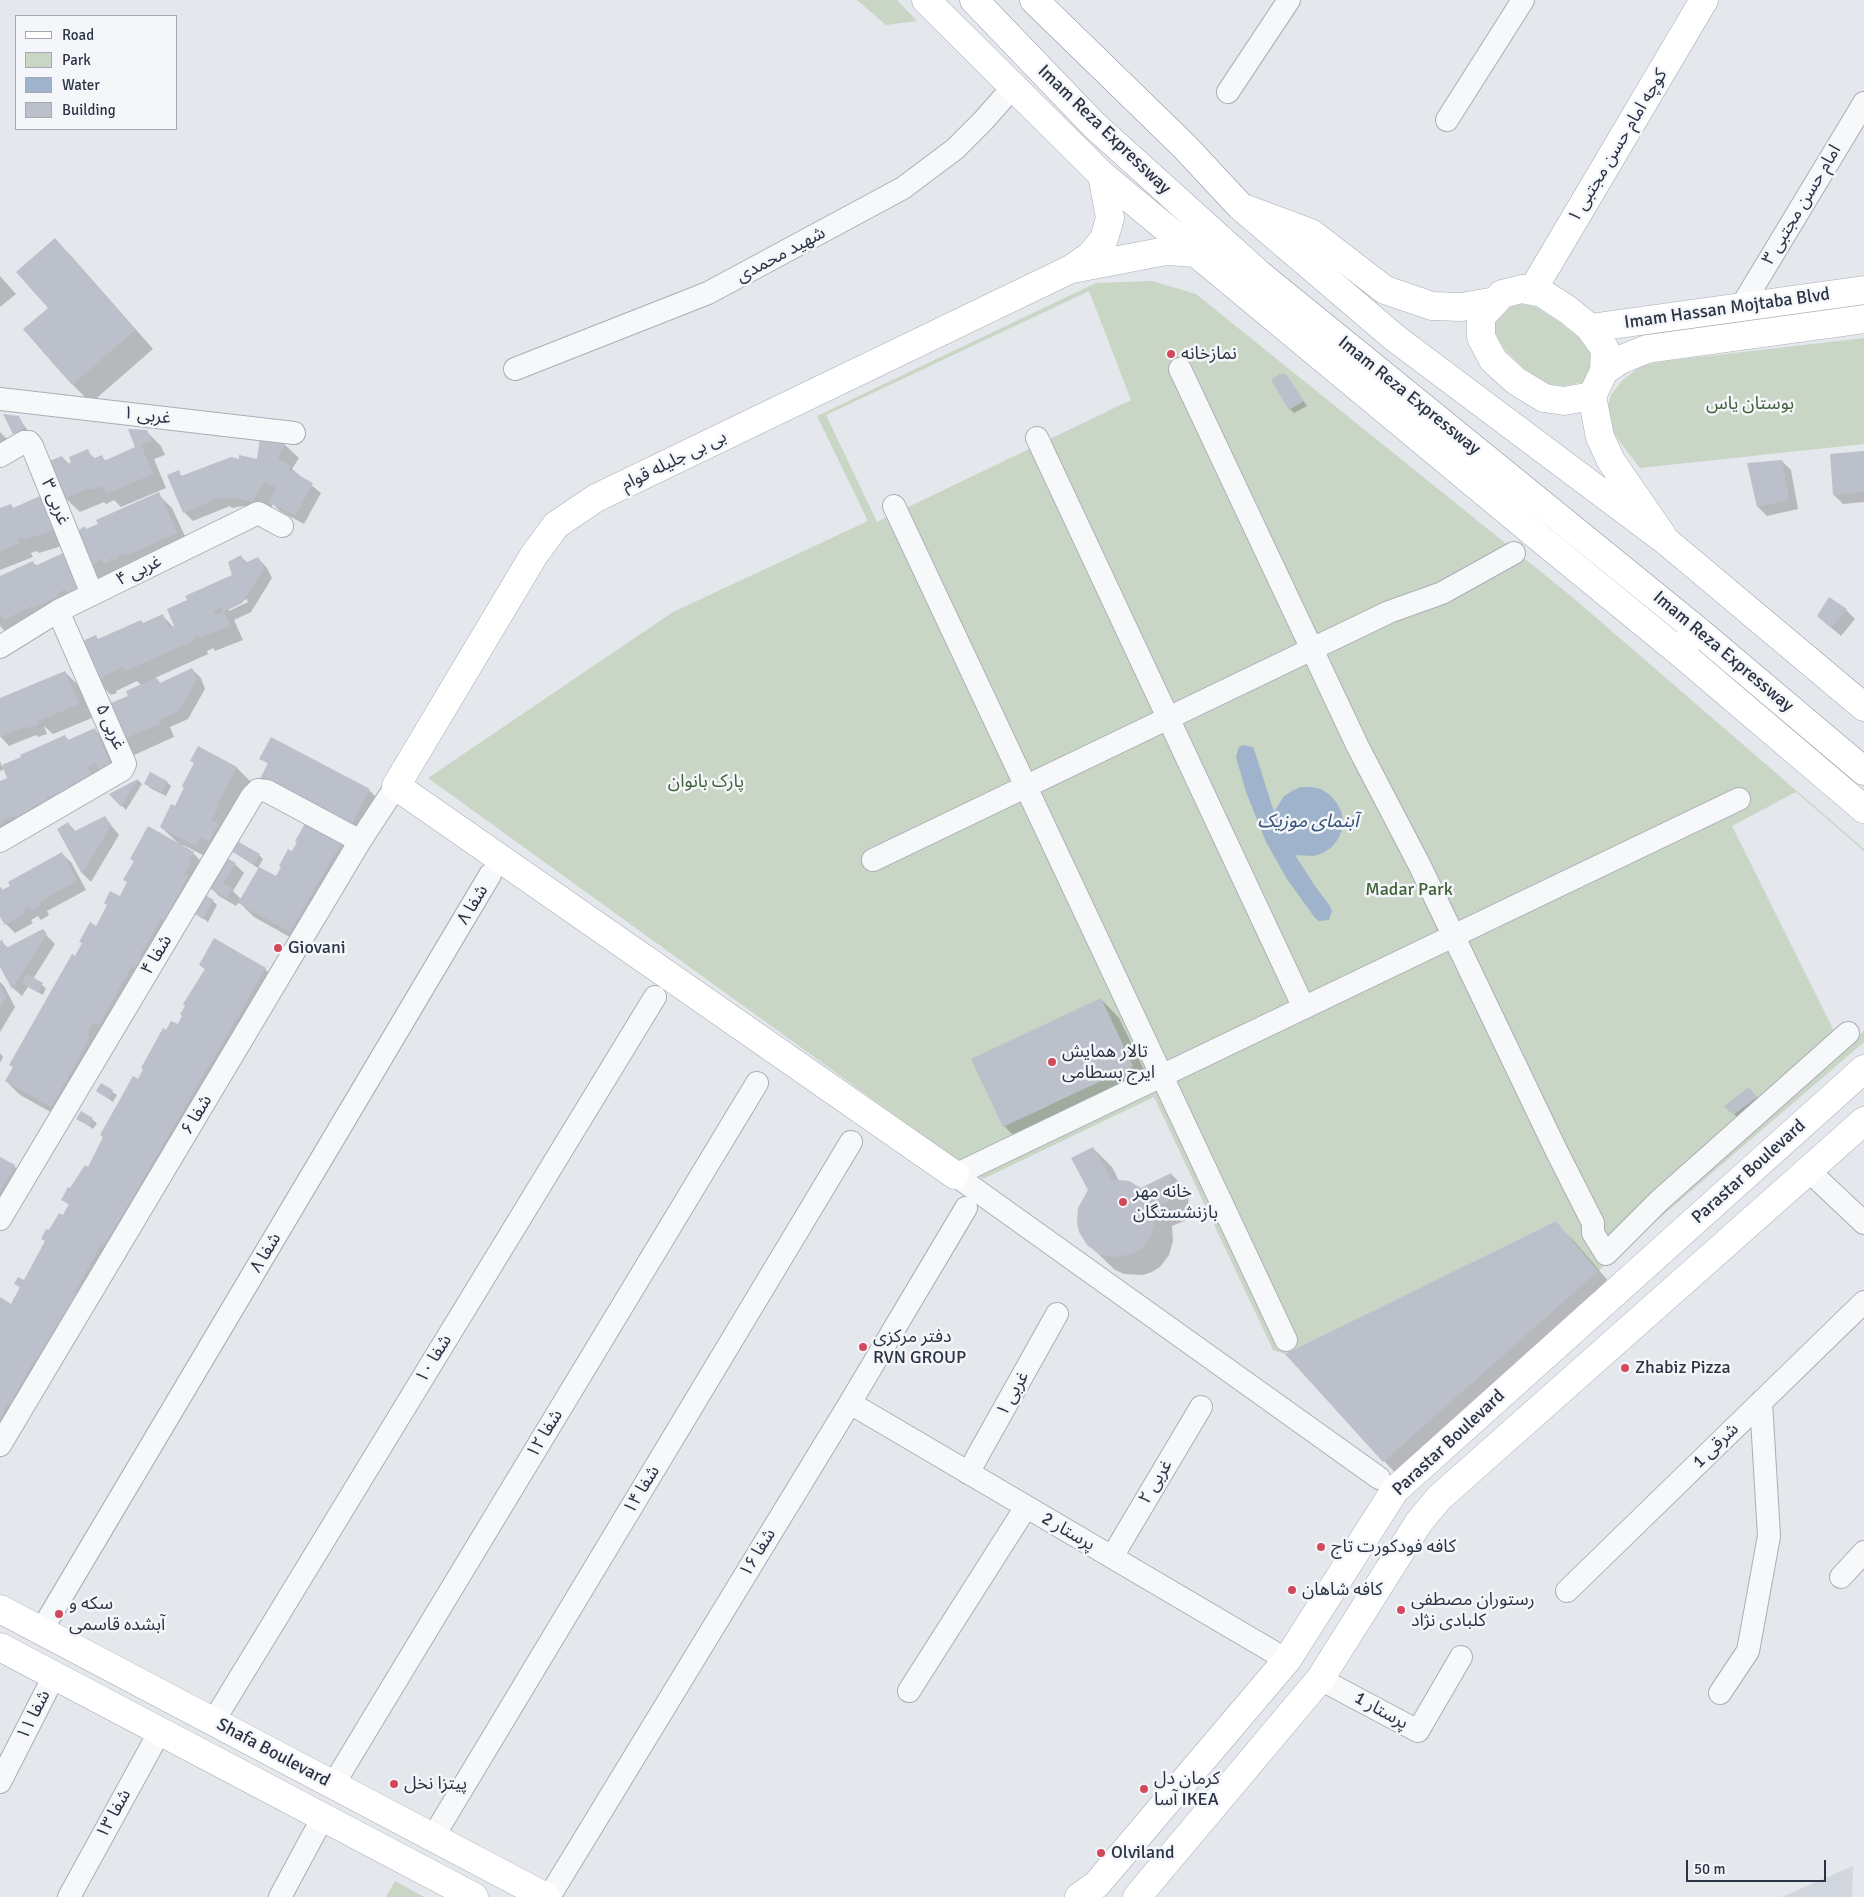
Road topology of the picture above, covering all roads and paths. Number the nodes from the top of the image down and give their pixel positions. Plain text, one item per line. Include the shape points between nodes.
1 (926, 0) edge
2 (974, 0) edge
3 (1034, 0) edge
4 (1289, 0) edge
5 (1523, 0) edge
6 (1704, 0) edge
7 (1014, 86) junction
8 (1228, 92) dead end
9 (1864, 103) edge
10 (1447, 120) dead end
11 (1102, 175) junction
12 (1240, 206) junction
13 (1198, 253) junction
14 (1070, 269) junction
15 (1259, 274) junction
16 (1864, 290) edge
17 (1532, 291) junction
18 (1496, 301) junction
19 (1741, 307) junction
20 (1864, 319) edge
21 (1641, 321) junction
22 (1590, 328) junction
23 (1647, 349) junction
24 (515, 369) dead end
25 (1180, 369) dead end
26 (1604, 371) junction
27 (1592, 396) junction
28 (0, 399) edge
29 (294, 433) dead end
30 (1037, 438) dead end
31 (0, 456) edge
32 (894, 506) dead end
33 (282, 526) dead end
34 (1666, 541) junction
35 (1514, 553) dead end
36 (92, 594) junction
37 (58, 611) junction
38 (1697, 630) junction
39 (0, 648) edge
40 (1312, 649) junction
41 (1678, 651) junction
42 (1864, 707) edge
43 (1168, 718) junction
44 (1864, 771) edge
45 (396, 786) junction
46 (1026, 786) junction
47 (1738, 799) dead end
48 (1864, 809) edge
49 (0, 841) edge
50 (360, 841) junction
51 (873, 860) dead end
52 (490, 875) dead end
53 (1454, 936) junction
54 (655, 997) dead end
55 (1304, 1008) junction
56 (1848, 1033) dead end
57 (1864, 1069) edge
58 (1162, 1076) junction
59 (757, 1083) dead end
60 (1864, 1121) edge
61 (851, 1142) dead end
62 (1808, 1170) junction
63 (955, 1175) junction
64 (966, 1208) dead end
65 (0, 1220) edge
66 (1864, 1223) edge
67 (1864, 1302) edge
68 (1057, 1314) dead end
69 (1286, 1340) dead end
70 (1761, 1402) junction
71 (850, 1403) junction
72 (1201, 1407) dead end
73 (0, 1445) edge
74 (968, 1473) junction
75 (1379, 1478) dead end
76 (1026, 1507) junction
77 (1864, 1552) edge
78 (1112, 1557) junction
79 (1841, 1577) dead end
80 (1567, 1591) dead end
81 (0, 1609) edge
82 (41, 1631) junction
83 (0, 1647) edge
84 (1461, 1657) dead end
85 (1287, 1660) junction
86 (54, 1676) junction
87 (1320, 1679) junction
88 (909, 1691) dead end
89 (1720, 1693) dead end
90 (213, 1722) junction
91 (160, 1731) junction
92 (0, 1782) edge
93 (333, 1785) junction
94 (323, 1817) junction
95 (433, 1837) junction
96 (69, 1897) edge
97 (280, 1897) edge
98 (474, 1897) edge
99 (547, 1897) edge
100 (1078, 1897) edge
101 (1137, 1897) edge

1 - 7 main road
2 - 15 main road, Imam Reza Expressway via 1094,125
3 - 12 main road, Imam Reza Expressway via 1185,147
4 - 8 street
5 - 10 street
6 - 17 main road, کوچه امام حسن مجتبی ۱
7 - 11 main road
7 - 24 street, شهید محمدی via 955,149 903,188 708,293
9 - 19 street, امام حسن مجتبی ۳
11 - 13 main road
11 - 14 main road via 1110,218 1104,239 1090,256
12 - 18 main road via 1312,233 1385,290 1432,306 1461,307
12 - 34 main road, Imam Reza Expressway via 1395,338
13 - 14 main road via 1166,251
13 - 15 main road
13 - 41 main road
14 - 45 main road, بی بی جلیله قوام via 596,498 556,526 534,555
15 - 38 main road, Imam Reza Expressway
16 - 19 main road, Imam Hassan Mojtaba Blvd
17 - 18 main road via 1509,292
17 - 22 main road via 1568,310
18 - 27 main road via 1480,317 1480,337 1493,360 1516,381 1544,398 1564,401
19 - 21 main road, Imam Hassan Mojtaba Blvd
20 - 23 main road, Imam Hassan Mojtaba Blvd
21 - 22 main road, Imam Hassan Mojtaba Blvd
21 - 23 main road via 1624,327 1613,342 1617,349 1632,354
22 - 26 main road via 1605,349
23 - 26 main road, Imam Hassan Mojtaba Blvd via 1620,360
25 - 40 street
26 - 27 main road
27 - 34 main road via 1600,437 1611,461
28 - 29 street, غربی ۱
30 - 43 street
31 - 36 street, غربی ۳ via 24,442 32,446
32 - 46 street
33 - 36 street, غربی ۴ via 258,513
34 - 42 main road, Imam Reza Expressway
35 - 40 street via 1442,593 1389,612
36 - 37 street, غربی ۴
37 - 39 street, غربی ۴
37 - 49 street, غربی ۵ via 125,764 122,770
38 - 41 main road
38 - 44 main road, Imam Reza Expressway
40 - 43 street
40 - 53 street
41 - 48 main road
43 - 46 street
43 - 55 street
45 - 50 street, شفا ۶
45 - 63 main road
46 - 51 street
46 - 58 street
47 - 53 street
50 - 65 street, شفا ۴ via 267,791 258,790
50 - 73 street, شفا ۶
52 - 82 street, شفا ۸
53 - 55 street
53 - 56 street via 1593,1223 1593,1233 1606,1254 1660,1200
54 - 90 street, شفا ۱۰
55 - 58 street
57 - 85 main road, Parastar Boulevard via 1395,1490
58 - 63 street
58 - 69 street
59 - 93 street, شفا ۱۲
60 - 62 main road, Parastar Boulevard
61 - 95 street, شفا ۱۴
62 - 66 street
62 - 87 main road, Parastar Boulevard via 1439,1498 1419,1522
63 - 75 street
64 - 71 street, شفا ۱۶
67 - 70 street, شرقی 1
68 - 74 street, ۱ غربی
70 - 80 street, شرقی 1
70 - 89 street via 1769,1536 1748,1651
71 - 74 street, پرستار 2
71 - 99 street, شفا ۱۶
72 - 78 street, ۲ غربی
74 - 76 street, پرستار 2
76 - 78 street, پرستار 2
76 - 88 street
77 - 79 street
78 - 85 street, پرستار 2
81 - 82 main road, Shafa Boulevard
82 - 90 main road, Shafa Boulevard
83 - 86 main road, Shafa Boulevard
84 - 87 street, پرستار 1 via 1418,1731
85 - 100 main road, Parastar Boulevard via 1097,1884
86 - 91 main road, Shafa Boulevard
86 - 92 street, شفا ۱۱
87 - 101 main road, Parastar Boulevard
90 - 93 main road, Shafa Boulevard
91 - 94 main road, Shafa Boulevard
91 - 96 street, شفا ۱۳
93 - 95 main road, Shafa Boulevard
94 - 97 street
94 - 98 main road, Shafa Boulevard
95 - 99 main road, Shafa Boulevard

